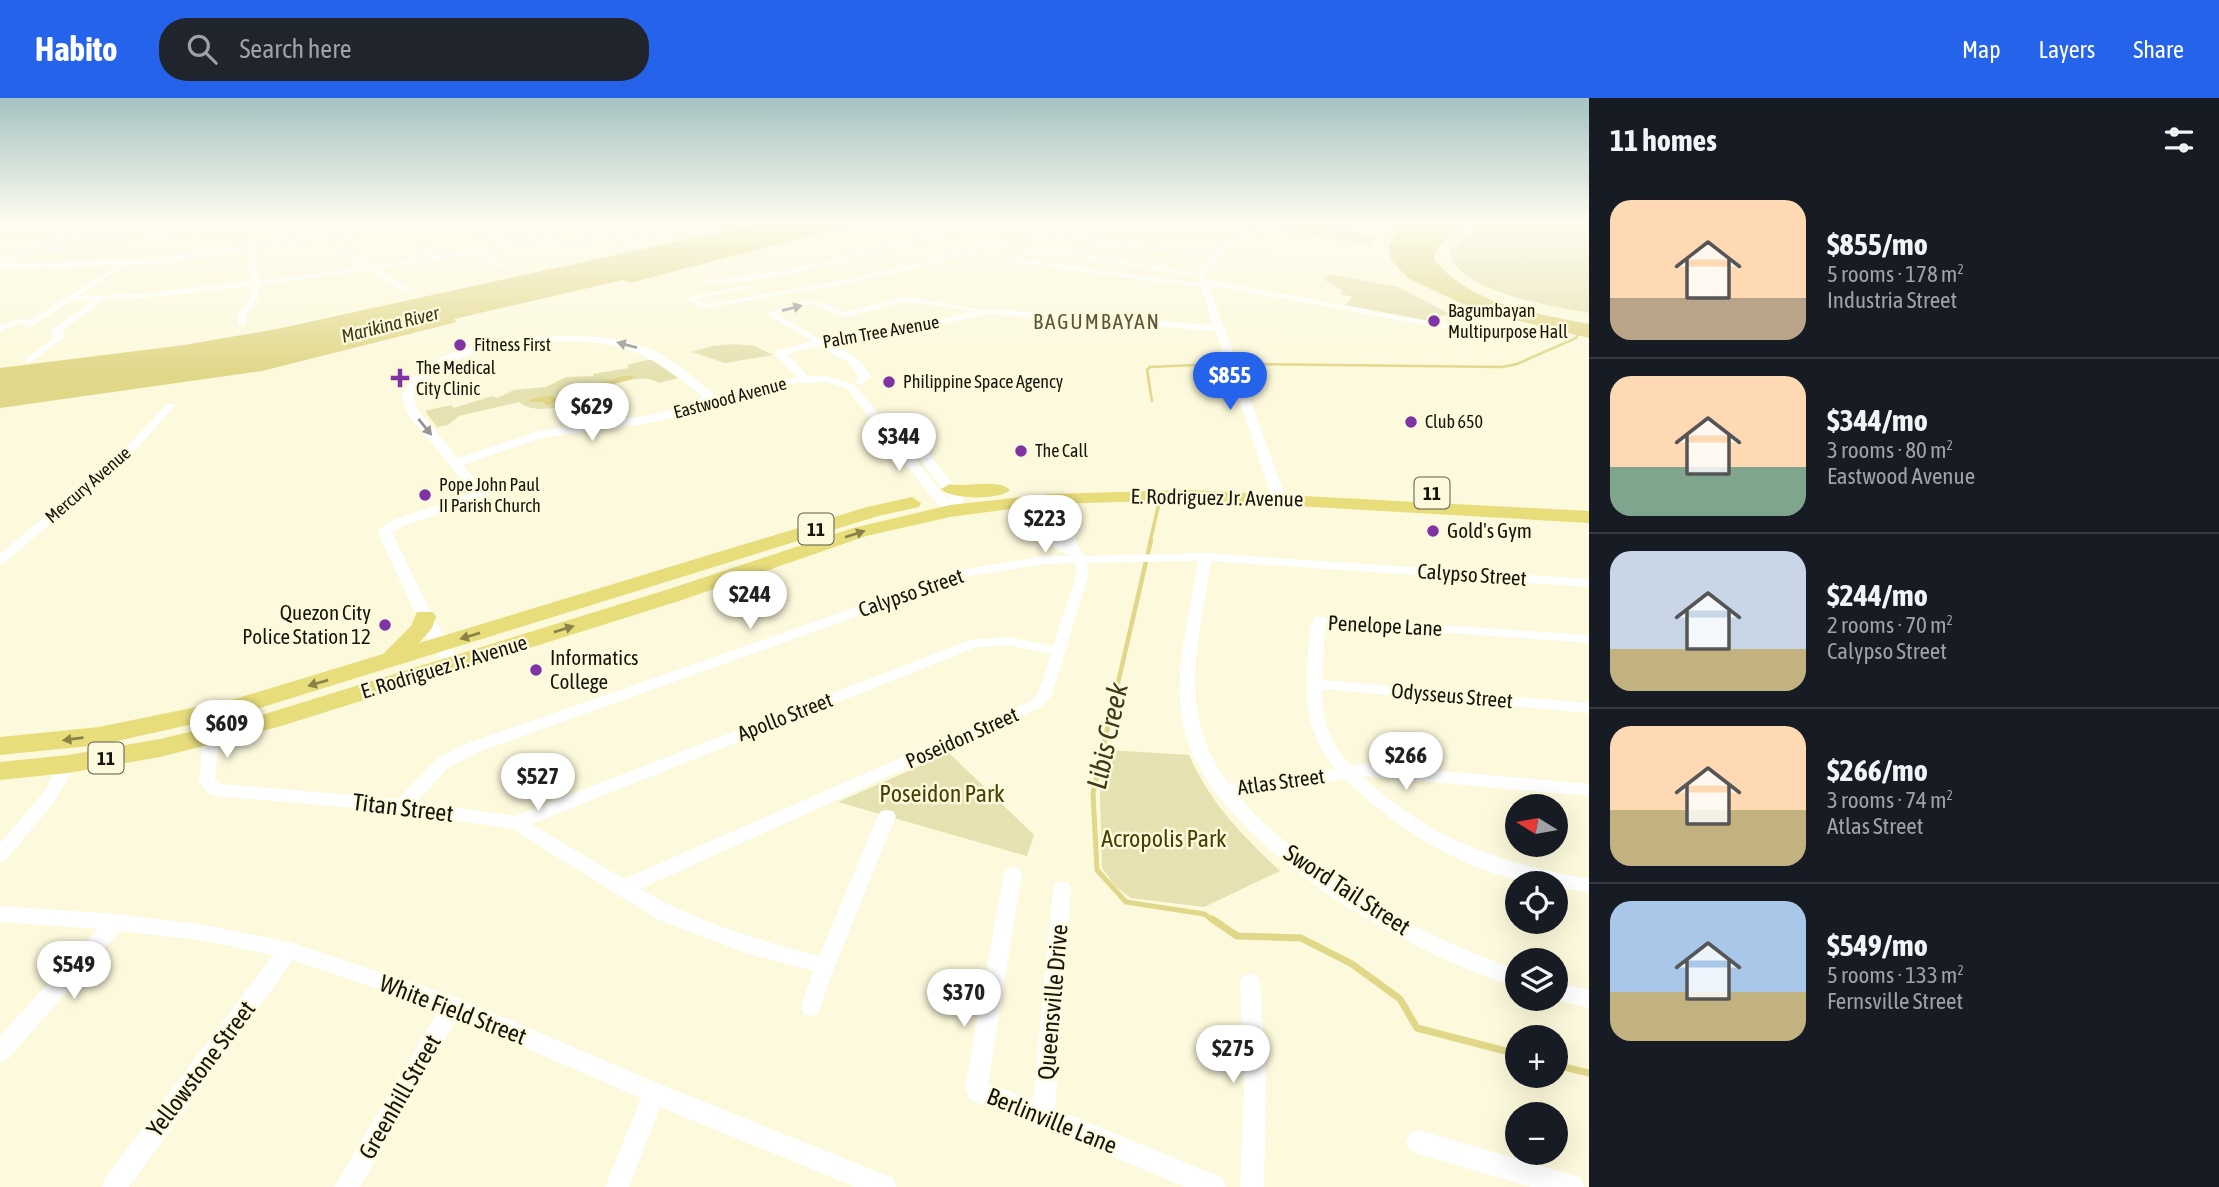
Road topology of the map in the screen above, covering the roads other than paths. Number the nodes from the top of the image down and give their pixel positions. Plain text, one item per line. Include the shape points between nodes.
1 (113, 272) edge
2 (254, 272) edge
3 (345, 272) edge
4 (380, 272) edge
5 (789, 272) edge
6 (828, 272) dead end
7 (888, 272) edge
8 (1098, 272) edge
9 (1147, 272) edge
10 (1166, 272) edge
11 (1206, 272) edge
12 (332, 274) junction
13 (1142, 278) junction
14 (706, 281) dead end
15 (1203, 281) junction
16 (343, 282) dead end
17 (256, 283) junction
18 (405, 290) dead end
19 (103, 298) junction
20 (118, 298) junction
21 (68, 299) junction
22 (986, 311) junction
23 (242, 324) dead end
24 (1217, 328) junction
25 (1453, 328) dead end
26 (75, 329) dead end
27 (0, 330) edge
28 (820, 343) junction
29 (29, 360) dead end
30 (803, 375) junction
31 (687, 377) junction
32 (861, 382) junction
33 (845, 383) junction
34 (730, 396) junction
35 (171, 405) dead end
36 (700, 407) junction
37 (892, 427) junction
38 (452, 458) junction
39 (1161, 488) junction
40 (1277, 491) junction
41 (1049, 499) junction
42 (951, 500) junction
43 (1029, 501) junction
44 (1589, 503) edge
45 (1589, 517) edge
46 (1078, 556) junction
47 (1205, 557) junction
48 (0, 560) edge
49 (658, 577) junction
50 (1589, 583) edge
51 (674, 595) junction
52 (425, 617) junction
53 (1589, 639) edge
54 (1059, 652) junction
55 (447, 655) junction
56 (384, 663) junction
57 (1316, 684) junction
58 (1589, 708) edge
59 (211, 735) junction
60 (0, 746) edge
61 (68, 764) junction
62 (0, 771) edge
63 (1348, 773) junction
64 (1589, 790) edge
65 (1224, 791) junction
66 (402, 806) junction
67 (887, 816) dead end
68 (516, 823) junction
69 (0, 855) edge
70 (1013, 874) dead end
71 (1589, 886) edge
72 (623, 888) junction
73 (1062, 888) dead end
74 (0, 914) edge
75 (116, 922) junction
76 (289, 950) junction
77 (825, 966) junction
78 (1505, 974) edge
79 (1250, 982) dead end
80 (1568, 994) edge
81 (1589, 999) edge
82 (453, 1006) junction
83 (811, 1007) dead end
84 (0, 1052) edge
85 (654, 1093) junction
86 (1043, 1115) junction
87 (1418, 1142) dead end
88 (114, 1187) edge
89 (346, 1187) edge
90 (617, 1187) edge
91 (884, 1187) edge
92 (1214, 1187) edge
93 (1251, 1187) edge
94 (1572, 1187) edge

1 - 21 street
2 - 17 street
3 - 12 street
4 - 18 street
5 - 14 street
6 - 7 street via 688,298 706,306
8 - 13 street
9 - 13 street
10 - 15 street
11 - 15 street
12 - 16 street
12 - 17 street
13 - 15 street
15 - 24 street
15 - 25 street
17 - 20 street
17 - 23 street via 255,297 241,316
19 - 20 street
19 - 21 street
19 - 29 street via 57,330 54,334 62,334
20 - 26 street
21 - 27 street via 31,323 15,322
22 - 24 street, Palm Tree Avenue
22 - 28 street, Palm Tree Avenue via 906,330
28 -> 22 street via 770,313 814,302 844,314 907,299
24 - 40 street
28 - 30 street, Palm Tree Avenue via 779,352
28 - 32 street via 862,369 865,377
30 - 32 street, Eastwood Avenue via 835,375
30 - 34 street, Eastwood Avenue
31 - 34 street
31 - 36 street via 709,395
31 -> 38 street via 641,349 588,339 518,342 461,355 421,374 407,395 411,410
32 - 33 street, Eastwood Avenue
32 - 37 street
33 - 34 street, Eastwood Avenue via 805,379
33 - 37 street
34 - 36 street, Eastwood Avenue
35 - 48 street, Mercury Avenue via 125,455
36 - 38 street, Eastwood Avenue via 637,422 539,435
37 - 42 street
38 - 52 street via 481,495 384,531
39 - 40 main road, E. Rodriguez Jr. Avenue / 11
39 - 41 main road, E. Rodriguez Jr. Avenue / 11
39 - 42 main road, E. Rodriguez Jr. Avenue / 11 via 1001,490
40 - 44 main road, E. Rodriguez Jr. Avenue / 11
40 - 45 main road, E. Rodriguez Jr. Avenue / 11
41 - 43 main road, E. Rodriguez Jr. Avenue / 11
41 - 46 street
42 - 43 main road, E. Rodriguez Jr. Avenue / 11
42 - 49 main road, E. Rodriguez Jr. Avenue / 11 via 874,511
51 -> 42 main road, E. Rodriguez Jr. Avenue / 11
43 - 46 street via 1038,507 1058,545
46 - 47 street, Calypso Street
46 - 54 street, Poseidon Street via 1082,577
46 - 66 street, Calypso Street via 966,573 472,748 444,762
47 - 50 street, Calypso Street
47 - 65 street, Sword Tail Street via 1188,703 1192,733
49 - 51 main road
49 -> 55 main road, E. Rodriguez Jr. Avenue / 11
55 -> 51 main road, E. Rodriguez Jr. Avenue / 11
52 - 55 street
52 - 56 main road via 406,646
53 - 57 street, Penelope Lane via 1321,620 1317,625
54 - 68 street, Apollo Street via 1008,641 975,643
54 - 72 street, Poseidon Street via 1045,695 1024,710
55 - 56 main road, E. Rodriguez Jr. Avenue / 11
55 - 59 main road, E. Rodriguez Jr. Avenue / 11 via 269,721
56 -> 60 main road, E. Rodriguez Jr. Avenue / 11 via 177,721 99,736
57 - 58 street, Odysseus Street
57 - 63 street, Penelope Lane via 1320,731
59 - 61 main road, E. Rodriguez Jr. Avenue / 11
59 - 66 street, Titan Street via 207,782 215,790
61 - 62 main road, E. Rodriguez Jr. Avenue / 11
61 - 69 street via 49,797
63 - 64 street, Atlas Street via 1365,770
63 - 65 street, Atlas Street
63 - 71 street, Penelope Lane via 1413,828 1455,851 1496,867
65 - 78 street, Sword Tail Street via 1264,833 1315,874 1386,920 1465,961
66 - 68 street, Titan Street
67 - 77 street
68 - 72 street, Titan Street
70 - 86 street, Berlinville Lane via 976,1087 981,1095
72 - 77 street, Titan Street via 664,913 742,944
73 - 86 street, Queensville Drive
74 - 75 street, White Field Street
75 - 76 street, White Field Street
75 - 84 street
76 - 82 street, White Field Street
76 - 88 street, Yellowstone Street
77 - 83 street
79 - 93 street via 1255,1086
80 - 81 street
82 - 85 street, White Field Street
82 - 89 street, Greenhill Street
85 - 90 street
85 - 91 street, White Field Street
86 - 92 street, Berlinville Lane
87 - 94 street

